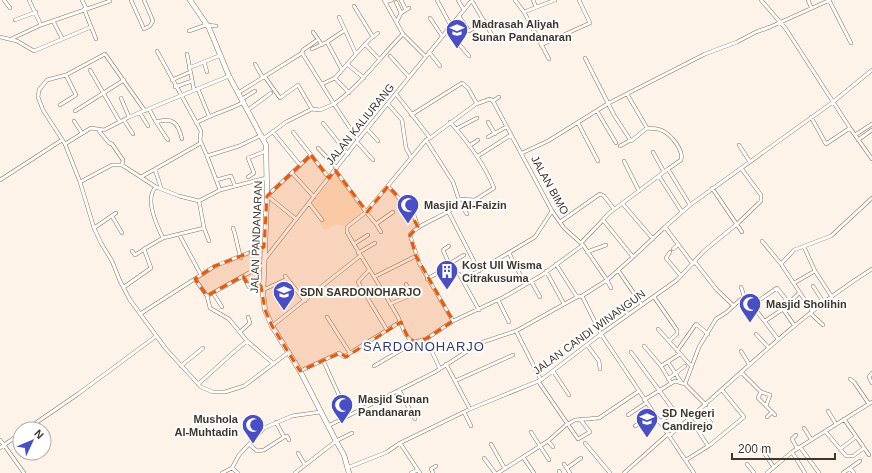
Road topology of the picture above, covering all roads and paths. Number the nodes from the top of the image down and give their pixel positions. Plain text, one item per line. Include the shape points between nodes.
1 (4, 0) edge
2 (29, 0) edge
3 (82, 0) edge
4 (110, 0) edge
5 (131, 0) edge
6 (144, 0) edge
7 (190, 0) edge
8 (392, 0) edge
9 (401, 0) edge
10 (437, 0) edge
11 (458, 0) edge
12 (472, 0) edge
13 (515, 0) edge
14 (533, 0) edge
15 (555, 0) edge
16 (579, 0) edge
17 (766, 0) edge
18 (808, 0) edge
19 (829, 0) edge
20 (385, 1) edge
21 (550, 1) edge
22 (761, 1) edge
23 (396, 2) dead end
24 (354, 6) dead end
25 (536, 7) junction
26 (812, 7) junction
27 (10, 8) dead end
28 (85, 8) junction
29 (464, 10) junction
30 (36, 12) junction
31 (524, 12) junction
32 (401, 13) junction
33 (459, 16) junction
34 (339, 17) dead end
35 (430, 18) dead end
36 (15, 20) dead end
37 (53, 21) junction
38 (396, 21) junction
39 (485, 22) junction
40 (781, 22) junction
41 (41, 25) junction
42 (206, 25) junction
43 (216, 26) dead end
44 (450, 26) junction
45 (91, 27) junction
46 (345, 30) junction
47 (447, 30) junction
48 (189, 31) dead end
49 (314, 32) dead end
50 (378, 33) dead end
51 (403, 34) junction
52 (442, 36) junction
53 (0, 37) edge
54 (373, 37) junction
55 (62, 38) junction
56 (11, 39) junction
57 (96, 39) dead end
58 (495, 40) dead end
59 (316, 41) dead end
60 (327, 42) junction
61 (851, 43) dead end
62 (366, 44) junction
63 (541, 44) junction
64 (322, 45) junction
65 (312, 49) dead end
66 (157, 51) dead end
67 (429, 52) junction
68 (302, 53) junction
69 (187, 54) dead end
70 (356, 54) junction
71 (221, 55) junction
72 (390, 56) dead end
73 (425, 56) junction
74 (469, 56) dead end
75 (585, 58) dead end
76 (379, 59) junction
77 (549, 59) dead end
78 (204, 62) junction
79 (255, 64) dead end
80 (347, 64) junction
81 (440, 66) dead end
82 (190, 68) junction
83 (90, 70) dead end
84 (342, 70) junction
85 (872, 70) edge
86 (190, 72) junction
87 (207, 72) dead end
88 (66, 74) junction
89 (229, 76) junction
90 (264, 77) junction
91 (409, 77) junction
92 (335, 78) junction
93 (364, 78) junction
94 (124, 80) junction
95 (172, 80) junction
96 (192, 81) junction
97 (322, 84) junction
98 (175, 87) junction
99 (198, 89) junction
100 (194, 90) junction
101 (255, 91) dead end
102 (103, 92) junction
103 (238, 92) junction
104 (349, 93) junction
105 (271, 94) dead end
106 (396, 94) junction
107 (626, 94) junction
108 (181, 96) junction
109 (499, 97) dead end
110 (121, 98) dead end
111 (243, 101) junction
112 (493, 101) junction
113 (833, 102) junction
114 (609, 103) junction
115 (334, 104) junction
116 (388, 104) junction
117 (478, 104) junction
118 (60, 105) dead end
119 (149, 109) junction
120 (312, 109) junction
121 (248, 110) junction
122 (76, 111) dead end
123 (145, 111) junction
124 (596, 111) junction
125 (140, 113) junction
126 (411, 114) junction
127 (209, 116) junction
128 (129, 117) junction
129 (811, 117) junction
130 (477, 118) dead end
131 (124, 120) junction
132 (74, 121) dead end
133 (120, 122) junction
134 (156, 122) junction
135 (196, 122) junction
136 (450, 122) junction
137 (488, 122) dead end
138 (578, 123) junction
139 (323, 124) dead end
140 (872, 124) edge
141 (148, 126) dead end
142 (506, 127) junction
143 (647, 128) junction
144 (850, 128) junction
145 (456, 129) junction
146 (368, 130) junction
147 (872, 130) edge
148 (99, 131) junction
149 (273, 132) junction
150 (293, 132) dead end
151 (82, 133) junction
152 (133, 134) dead end
153 (495, 134) junction
154 (511, 135) junction
155 (855, 135) junction
156 (262, 137) junction
157 (488, 137) dead end
158 (430, 138) junction
159 (182, 139) dead end
160 (62, 140) junction
161 (168, 140) dead end
162 (426, 140) junction
163 (478, 140) dead end
164 (858, 140) junction
165 (357, 141) junction
166 (378, 141) dead end
167 (629, 141) junction
168 (116, 142) dead end
169 (201, 143) junction
170 (616, 143) dead end
171 (65, 144) junction
172 (112, 144) junction
173 (739, 145) dead end
174 (469, 146) junction
175 (620, 146) dead end
176 (318, 148) dead end
177 (267, 151) junction
178 (653, 152) dead end
179 (522, 153) junction
180 (348, 154) junction
181 (311, 155) junction
182 (208, 156) junction
183 (478, 156) junction
184 (871, 156) edge
185 (411, 158) junction
186 (373, 160) dead end
187 (598, 161) dead end
188 (624, 161) dead end
189 (750, 162) junction
190 (122, 165) junction
191 (300, 165) junction
192 (741, 168) junction
193 (155, 169) junction
194 (336, 169) junction
195 (668, 170) junction
196 (664, 172) junction
197 (292, 173) junction
198 (659, 176) junction
199 (141, 177) junction
200 (248, 177) dead end
201 (266, 178) junction
202 (329, 178) junction
203 (0, 180) edge
204 (216, 180) junction
205 (80, 182) junction
206 (156, 186) junction
207 (235, 186) junction
208 (388, 186) junction
209 (161, 188) junction
210 (712, 188) junction
211 (220, 190) junction
212 (639, 191) junction
213 (269, 197) junction
214 (314, 197) junction
215 (872, 198) edge
216 (459, 200) junction
217 (200, 201) junction
218 (309, 203) junction
219 (622, 203) junction
220 (690, 205) junction
221 (614, 209) junction
222 (448, 211) junction
223 (552, 211) junction
224 (366, 212) junction
225 (393, 212) dead end
226 (682, 212) junction
227 (116, 213) dead end
228 (467, 214) dead end
229 (112, 216) junction
230 (296, 219) junction
231 (322, 220) dead end
232 (603, 220) junction
233 (560, 222) junction
234 (376, 224) junction
235 (737, 224) junction
236 (418, 227) junction
237 (665, 227) junction
238 (94, 228) junction
239 (204, 228) junction
240 (233, 228) dead end
241 (381, 232) dead end
242 (742, 232) dead end
243 (122, 233) dead end
244 (179, 234) junction
245 (368, 235) dead end
246 (163, 238) junction
247 (653, 239) junction
248 (209, 241) dead end
249 (762, 241) dead end
250 (375, 243) dead end
251 (354, 244) junction
252 (582, 244) junction
253 (606, 245) dead end
254 (678, 245) junction
255 (449, 246) dead end
256 (804, 246) junction
257 (264, 248) junction
258 (143, 250) junction
259 (132, 251) dead end
260 (587, 252) junction
261 (509, 253) junction
262 (359, 254) junction
263 (464, 255) dead end
264 (416, 256) junction
265 (634, 257) junction
266 (241, 258) junction
267 (263, 263) junction
268 (694, 263) junction
269 (556, 264) junction
270 (781, 264) junction
271 (450, 265) junction
272 (872, 269) edge
273 (369, 270) junction
274 (479, 270) junction
275 (618, 270) junction
276 (546, 271) junction
277 (815, 271) junction
278 (201, 275) junction
279 (243, 276) junction
280 (681, 276) junction
281 (374, 277) junction
282 (196, 279) junction
283 (427, 279) junction
284 (463, 280) junction
285 (607, 280) junction
286 (531, 281) junction
287 (794, 283) junction
288 (406, 284) dead end
289 (525, 284) junction
290 (813, 286) dead end
291 (124, 287) junction
292 (263, 287) junction
293 (741, 287) dead end
294 (611, 288) dead end
295 (214, 293) junction
296 (799, 293) junction
297 (207, 296) junction
298 (582, 296) junction
299 (540, 297) dead end
300 (577, 297) junction
301 (654, 297) junction
302 (832, 297) junction
303 (744, 299) junction
304 (498, 300) junction
305 (305, 301) junction
306 (789, 303) junction
307 (824, 303) junction
308 (390, 304) junction
309 (564, 304) junction
310 (642, 305) junction
311 (752, 305) junction
312 (734, 306) junction
313 (222, 307) dead end
314 (624, 309) dead end
315 (783, 309) junction
316 (479, 310) junction
317 (811, 312) junction
318 (140, 314) junction
319 (628, 315) junction
320 (248, 317) dead end
321 (327, 317) dead end
322 (453, 321) junction
323 (765, 321) junction
324 (400, 322) junction
325 (509, 322) dead end
326 (823, 325) dead end
327 (272, 326) junction
328 (794, 326) junction
329 (658, 329) dead end
330 (387, 330) junction
331 (516, 331) junction
332 (240, 332) junction
333 (601, 334) junction
334 (708, 334) junction
335 (756, 334) dead end
336 (155, 337) junction
337 (426, 339) junction
338 (778, 339) junction
339 (247, 341) junction
340 (669, 341) junction
341 (415, 342) junction
342 (587, 345) junction
343 (644, 346) dead end
344 (768, 347) junction
345 (202, 348) dead end
346 (677, 351) junction
347 (742, 351) dead end
348 (289, 352) junction
349 (631, 352) dead end
350 (350, 353) junction
351 (680, 354) junction
352 (513, 355) dead end
353 (323, 360) junction
354 (668, 362) junction
355 (274, 364) junction
356 (446, 364) junction
357 (749, 364) junction
358 (181, 366) junction
359 (374, 366) dead end
360 (661, 366) junction
361 (685, 366) dead end
362 (692, 367) junction
363 (440, 369) junction
364 (600, 369) dead end
365 (300, 371) junction
366 (553, 371) junction
367 (741, 372) junction
368 (872, 373) edge
369 (676, 374) junction
370 (668, 378) junction
371 (539, 380) junction
372 (850, 380) dead end
373 (455, 381) junction
374 (680, 382) junction
375 (671, 383) junction
376 (872, 383) edge
377 (198, 384) junction
378 (685, 384) junction
379 (399, 390) junction
380 (658, 390) junction
381 (722, 390) junction
382 (639, 391) junction
383 (761, 392) junction
384 (568, 395) dead end
385 (645, 401) junction
386 (871, 404) edge
387 (706, 405) junction
388 (766, 406) junction
389 (470, 409) junction
390 (700, 409) junction
391 (828, 411) dead end
392 (320, 412) junction
393 (464, 412) junction
394 (772, 412) junction
395 (654, 414) junction
396 (348, 415) junction
397 (775, 415) dead end
398 (628, 416) dead end
399 (767, 417) dead end
400 (690, 418) junction
401 (415, 419) dead end
402 (580, 419) junction
403 (844, 419) junction
404 (39, 421) edge
405 (276, 422) junction
406 (659, 422) junction
407 (711, 423) dead end
408 (836, 424) junction
409 (569, 425) junction
410 (328, 426) junction
411 (472, 426) dead end
412 (635, 426) dead end
413 (804, 428) dead end
414 (825, 431) junction
415 (531, 432) dead end
416 (352, 433) dead end
417 (668, 435) junction
418 (796, 436) dead end
419 (284, 437) junction
420 (856, 437) junction
421 (811, 439) junction
422 (0, 440) edge
423 (12, 440) edge
424 (289, 440) dead end
425 (336, 440) junction
426 (548, 440) junction
427 (400, 443) junction
428 (585, 443) dead end
429 (249, 444) junction
430 (491, 444) dead end
431 (4, 445) junction
432 (540, 446) junction
433 (708, 446) junction
434 (553, 447) dead end
435 (0, 448) edge
436 (798, 448) junction
437 (864, 448) junction
438 (840, 449) junction
439 (762, 450) dead end
440 (298, 452) dead end
441 (792, 452) junction
442 (869, 455) dead end
443 (523, 457) junction
444 (484, 458) dead end
445 (581, 458) dead end
446 (549, 460) dead end
447 (686, 460) junction
448 (860, 461) dead end
449 (747, 464) dead end
450 (305, 465) junction
451 (436, 466) dead end
452 (773, 466) junction
453 (232, 468) junction
454 (850, 468) junction
455 (418, 470) junction
456 (348, 471) edge
457 (502, 471) edge
458 (24, 473) edge
459 (222, 473) edge
460 (238, 473) edge
461 (295, 473) edge
462 (411, 473) edge
463 (420, 473) edge
464 (433, 473) edge
465 (495, 473) edge
466 (534, 473) edge
467 (570, 473) edge
468 (610, 473) edge
469 (624, 473) edge
470 (694, 473) edge
471 (754, 473) edge
472 (767, 473) edge
473 (805, 473) edge
474 (819, 473) edge
475 (843, 473) edge
476 (854, 473) edge

1 - 27 street
2 - 30 street
3 - 28 street
4 - 28 street
5 - 6 street via 143,28 150,26 153,21
7 - 42 main road, JALAN PANDANARAN
8 - 20 street
9 - 32 street via 408,9
10 - 44 street
11 - 29 street
12 - 29 street, JALAN KALIURANG
12 - 39 street
13 - 31 street
14 - 25 street
15 - 21 street
16 - 63 street via 590,23
17 - 22 street
18 - 26 street
19 - 26 street
19 - 61 street
20 - 38 street
21 - 25 street
22 - 40 street
23 - 32 street
24 - 54 street
25 - 31 street
26 - 40 street
28 - 37 street
28 - 45 street
29 - 33 street, JALAN KALIURANG
30 - 36 street
30 - 41 street
31 - 63 street
32 - 38 street
33 - 39 street via 469,31
33 - 44 street, JALAN KALIURANG
34 - 46 street
35 - 52 street
37 - 41 street
37 - 55 street
38 - 51 street
39 - 58 street
40 - 107 street via 705,54
40 - 113 street
41 - 56 street
42 - 43 street
42 - 48 street
42 - 71 main road, JALAN PANDANARAN
44 - 47 street, JALAN KALIURANG
45 - 55 street
45 - 57 street
46 - 60 street
46 - 70 street
47 - 52 street, JALAN KALIURANG
47 - 74 street
49 - 64 street
50 - 54 street
51 - 73 street
51 - 76 street
52 - 67 street, JALAN KALIURANG
53 - 56 street
54 - 62 street
55 - 56 street via 34,50
59 - 68 street via 302,50
60 - 64 street
60 - 84 street
62 - 70 street
62 - 76 street
63 - 77 street
64 - 65 street
66 - 95 street
67 - 73 street, JALAN KALIURANG
67 - 81 street
68 - 90 street
68 - 97 street
69 - 82 street
70 - 80 street
71 - 78 street
71 - 89 main road, JALAN PANDANARAN
72 - 91 street
73 - 91 street, JALAN KALIURANG
75 - 114 street
76 - 93 street
78 - 82 street
78 - 87 street
79 - 90 street
80 - 84 street
80 - 93 street
82 - 86 street
83 - 102 street
84 - 92 street
85 - 113 street
86 - 95 street
86 - 96 street
88 - 94 street via 105,54
88 - 118 street via 76,95
88 - 160 street via 43,83 38,97
89 - 99 street
89 - 103 main road, JALAN PANDANARAN
90 - 103 street
90 - 120 street via 280,98 298,86
91 - 106 street, JALAN KALIURANG
92 - 97 street
92 - 104 street
93 - 104 street
94 - 102 street
94 - 123 street
95 - 98 street
96 - 98 street
96 - 100 street
97 - 115 street
98 - 108 street
99 - 100 street
99 - 127 street via 206,103
100 - 108 street
101 - 111 street
102 - 122 street
102 - 133 street
103 - 111 main road, JALAN PANDANARAN
104 - 115 street
105 - 121 street
106 - 116 street, JALAN KALIURANG
106 - 126 street
107 - 114 street
107 - 143 street
108 - 119 street
108 - 135 street
109 - 112 street
110 - 128 street
111 - 121 main road, JALAN PANDANARAN
111 - 127 street
112 - 117 street via 490,99
112 - 142 street, JALAN BIMO
113 - 129 street
113 - 144 street
114 - 124 street
114 - 167 street
115 - 120 street via 320,110
115 - 165 street
116 - 146 street, JALAN KALIURANG
116 - 185 street via 402,120 406,148
117 - 126 street via 468,88 462,84
117 - 136 street
119 - 123 street
119 - 134 street
120 - 149 street via 286,122
121 - 156 main road, JALAN PANDANARAN
123 - 125 street
124 - 138 street
124 - 170 street
125 - 128 street
125 - 141 street
126 - 158 street
127 - 135 street
128 - 131 street
129 - 144 street via 826,144
129 - 189 street
130 - 145 street
131 - 133 street
131 - 152 street
132 - 151 street
133 - 148 street
134 - 159 street via 171,120
134 - 161 street
135 - 169 street via 201,131
136 - 145 street
136 - 158 street
137 - 153 street
138 - 179 street
138 - 187 street
139 - 180 street
140 - 155 street
142 - 153 street
142 - 154 street, JALAN BIMO
143 - 167 street via 633,141
143 - 195 street via 666,133 682,155 681,160
144 - 155 street
145 - 174 street
146 - 165 street, JALAN KALIURANG
146 - 166 street
147 - 164 street
148 - 151 street via 91,128
148 - 172 street
149 - 156 street
149 - 191 street
150 - 181 street
151 - 171 street
153 - 157 street
154 - 179 street, JALAN BIMO
154 - 183 street
155 - 164 street
156 - 177 main road, JALAN PANDANARAN
156 - 182 street
158 - 162 street
160 - 171 street
160 - 203 street
162 - 185 street
162 - 216 street via 453,182
163 - 174 street
164 - 184 street
165 - 180 street, JALAN KALIURANG
165 - 186 street
167 - 175 street
168 - 172 street
169 - 182 street
169 - 193 street
171 - 205 street
172 - 190 street via 123,160
173 - 189 street
174 - 183 street
176 - 194 street
177 - 200 street via 248,158 254,173
177 - 201 main road, JALAN PANDANARAN
178 - 196 street
179 - 223 street, JALAN BIMO
180 - 194 street, JALAN KALIURANG
181 - 191 street
181 - 202 street
182 - 204 street
183 - 216 street via 494,188 475,200
185 - 208 street
188 - 212 street
189 - 192 street
190 - 199 street
190 - 205 street via 112,165
191 - 197 street
192 - 210 street
192 - 235 street, JALAN CANDI WINANGUN via 761,197 761,201
193 - 199 street
193 - 209 street
194 - 202 street, JALAN KALIURANG
194 - 224 street
195 - 196 street
195 - 220 street
196 - 198 street
197 - 213 street
197 - 214 street
198 - 212 street
198 - 226 street
199 - 206 street
201 - 207 street
201 - 213 main road, JALAN PANDANARAN
202 - 214 street, JALAN KALIURANG
204 - 207 street via 231,176
204 - 211 street
205 - 238 street
206 - 209 street
206 - 246 street via 152,190 151,203
207 - 211 street
208 - 224 street
208 - 236 street via 414,215
209 - 217 street
210 - 220 street
210 - 235 street
211 - 217 street
212 - 219 street
213 - 230 street
213 - 257 main road, JALAN PANDANARAN
214 - 218 street, JALAN KALIURANG
215 - 256 street via 831,236
216 - 222 street
216 - 228 street
217 - 239 street
218 - 230 street, JALAN KALIURANG
218 - 231 street
219 - 221 street
219 - 247 street
220 - 226 street
221 - 232 street
221 - 233 street via 600,194
222 - 236 street
222 - 274 street
223 - 233 street, JALAN BIMO
223 - 261 street via 537,235
224 - 234 street
224 - 251 street via 347,227
225 - 234 street
226 - 237 street
227 - 229 street
229 - 238 street
229 - 243 street
230 - 267 street, JALAN KALIURANG
232 - 252 street
232 - 265 street
233 - 252 street, JALAN BIMO
234 - 241 street
235 - 242 street
235 - 268 street, JALAN CANDI WINANGUN via 704,251
236 - 264 street via 410,235
237 - 247 street
237 - 254 street
238 - 291 street
239 - 244 street
239 - 248 street
240 - 266 street
244 - 246 street
244 - 278 street
245 - 251 street
246 - 258 street
247 - 265 street
249 - 270 street
250 - 262 street
251 - 262 street
252 - 260 street, JALAN BIMO
252 - 269 street
253 - 260 street
254 - 268 street
254 - 280 street via 666,258
255 - 271 street via 443,250
256 - 270 street via 791,253
256 - 277 street
257 - 266 street
257 - 267 main road, JALAN PANDANARAN
258 - 259 street via 135,255
258 - 291 street via 151,268
260 - 285 street, JALAN BIMO
261 - 274 street
261 - 289 street
262 - 273 street
262 - 305 street
263 - 271 street
264 - 281 street
264 - 283 street
265 - 275 street
266 - 278 street via 215,266
267 - 279 street
267 - 292 main road, JALAN PANDANARAN
268 - 280 street, JALAN CANDI WINANGUN
268 - 312 street
269 - 276 street
269 - 300 street
270 - 287 street
271 - 283 street
271 - 284 street via 453,272 459,274
272 - 302 street
273 - 281 street
273 - 330 street via 358,282
274 - 284 street
275 - 285 street
275 - 310 street
276 - 286 street
276 - 309 street
277 - 287 street
277 - 302 street
278 - 282 street
279 - 292 street via 249,287
279 - 295 street
280 - 301 street, JALAN CANDI WINANGUN
281 - 308 street
282 - 297 street
282 - 318 street
283 - 322 street
284 - 316 street
285 - 294 street, JALAN BIMO
285 - 298 street
286 - 289 street
286 - 299 street
287 - 296 street
288 - 308 street via 411,295
289 - 304 street
290 - 307 street
291 - 318 street
292 - 305 street via 286,278
292 - 327 main road, JALAN PANDANARAN via 264,310
293 - 303 street
295 - 297 street
295 - 313 street
296 - 306 street
296 - 317 street
297 - 332 street via 210,308 229,319
298 - 300 street
298 - 333 street
300 - 309 street
301 - 310 street, JALAN CANDI WINANGUN
301 - 340 street via 677,330 677,334
302 - 307 street
303 - 311 street
303 - 312 street
304 - 316 street
304 - 325 street
305 - 327 street
306 - 311 street via 777,288
306 - 315 street
307 - 317 street
308 - 324 street
309 - 331 street
310 - 319 street, JALAN CANDI WINANGUN
311 - 323 street
312 - 334 street via 716,319
314 - 319 street
315 - 323 street
315 - 328 street
316 - 322 street
317 - 326 street
317 - 328 street
318 - 336 street
319 - 333 street, JALAN CANDI WINANGUN
320 - 332 street via 250,323
321 - 350 street
322 - 337 street
323 - 338 street
324 - 330 street
324 - 341 street via 408,338
327 - 348 main road, JALAN PANDANARAN
328 - 338 street
329 - 340 street
330 - 350 street
331 - 356 street via 480,343
331 - 371 street
332 - 339 street
333 - 342 street, JALAN CANDI WINANGUN
333 - 382 street
334 - 346 street via 696,324
334 - 362 street
335 - 344 street
336 - 358 street
336 - 404 street
337 - 341 street
337 - 363 street
338 - 344 street
339 - 355 street
339 - 377 street
340 - 346 street
341 - 359 street
342 - 364 street via 600,361
342 - 366 street, JALAN CANDI WINANGUN
343 - 360 street
344 - 357 street
345 - 358 street
346 - 351 street
347 - 357 street
348 - 355 street
348 - 365 main road, JALAN PANDANARAN
349 - 380 street
350 - 353 street via 346,357 339,353
351 - 354 street
351 - 362 street
352 - 373 street
353 - 365 street
353 - 396 street
354 - 360 street
354 - 369 street
355 - 377 street via 235,390 213,392
356 - 363 street
356 - 373 street
357 - 367 street
358 - 377 street
360 - 370 street
361 - 369 street
362 - 378 street
363 - 379 street
365 - 392 main road, JALAN PANDANARAN
366 - 371 street, JALAN CANDI WINANGUN
366 - 384 street
367 - 381 street
367 - 383 street
368 - 376 street via 869,377
369 - 370 street
369 - 374 street
370 - 375 street
371 - 389 street, JALAN CANDI WINANGUN
371 - 409 street
372 - 386 street
373 - 389 street
374 - 375 street
374 - 378 street
375 - 380 street
378 - 387 street
379 - 396 street
379 - 401 street
380 - 385 street
380 - 406 street via 675,412
381 - 387 street
381 - 433 street via 744,417
382 - 385 street
382 - 402 street via 599,418
383 - 388 street via 758,398
383 - 388 street via 770,395
385 - 395 street
385 - 398 street
386 - 403 street
387 - 390 street
388 - 394 street
389 - 393 street, JALAN CANDI WINANGUN
390 - 400 street
390 - 407 street
391 - 408 street
392 - 405 street via 292,416
392 - 410 main road, JALAN PANDANARAN
393 - 411 street
393 - 427 street, JALAN CANDI WINANGUN
394 - 397 street
394 - 399 street
395 - 406 street
395 - 412 street
396 - 410 street
400 - 417 street
400 - 433 street
402 - 409 street
402 - 409 street via 590,432 578,439
403 - 408 street
403 - 420 street
405 - 419 street
405 - 429 street via 264,428
406 - 417 street
408 - 414 street
409 - 426 street
410 - 425 main road, JALAN PANDANARAN
413 - 421 street
414 - 421 street
414 - 438 street
415 - 432 street
416 - 425 street
417 - 447 street
417 - 469 street
418 - 436 street via 792,439
419 - 424 street
419 - 429 street via 263,450 257,451
420 - 437 street
420 - 438 street
421 - 436 street
422 - 431 street
423 - 431 street
425 - 450 street
425 - 456 main road, JALAN PANDANARAN
426 - 432 street
426 - 434 street
427 - 455 street
427 - 456 street, JALAN CANDI WINANGUN
428 - 468 street
429 - 453 street
430 - 457 street
431 - 435 street
431 - 458 street
432 - 443 street
432 - 446 street
433 - 447 street
436 - 441 street
436 - 474 street
437 - 438 street via 852,456 846,455
437 - 442 street
439 - 452 street
440 - 450 street
441 - 452 street
441 - 473 street
443 - 457 street
443 - 466 street
444 - 465 street
445 - 467 street via 566,466
447 - 470 street
448 - 454 street
449 - 471 street
450 - 461 street
451 - 464 street via 432,469
452 - 472 street
453 - 459 street
453 - 460 street
454 - 475 street
454 - 476 street
455 - 462 street
455 - 463 street

